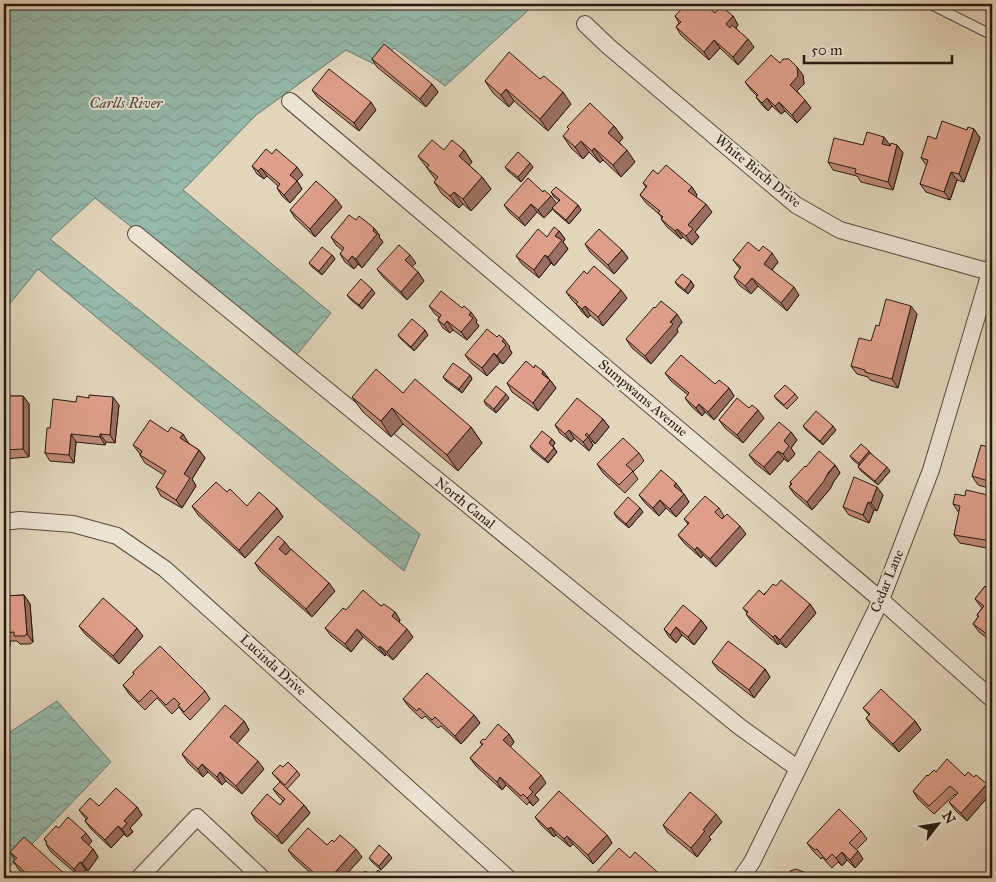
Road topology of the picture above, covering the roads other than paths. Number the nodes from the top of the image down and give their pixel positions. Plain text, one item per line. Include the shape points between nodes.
1 (930, 4) edge
2 (585, 24) dead end
3 (992, 34) edge
4 (290, 101) dead end
5 (136, 234) dead end
6 (991, 269) edge
7 (4, 522) edge
8 (881, 600) junction
9 (992, 699) edge
10 (797, 768) junction
11 (139, 878) edge
12 (262, 878) edge
13 (508, 878) edge
14 (741, 878) edge

1 - 3 lane
2 - 6 street, White Birch Drive via 796,205 840,230
4 - 8 street, Sumpwams Avenue
5 - 10 street, North Canal via 732,720
6 - 8 street, Cedar Lane via 931,470
7 - 13 street, Lucinda Drive via 73,524 117,536 165,569
8 - 9 street, Sumpwams Avenue
8 - 10 street, Cedar Lane
10 - 14 street, Cedar Lane via 752,862
11 - 12 street via 196,817

